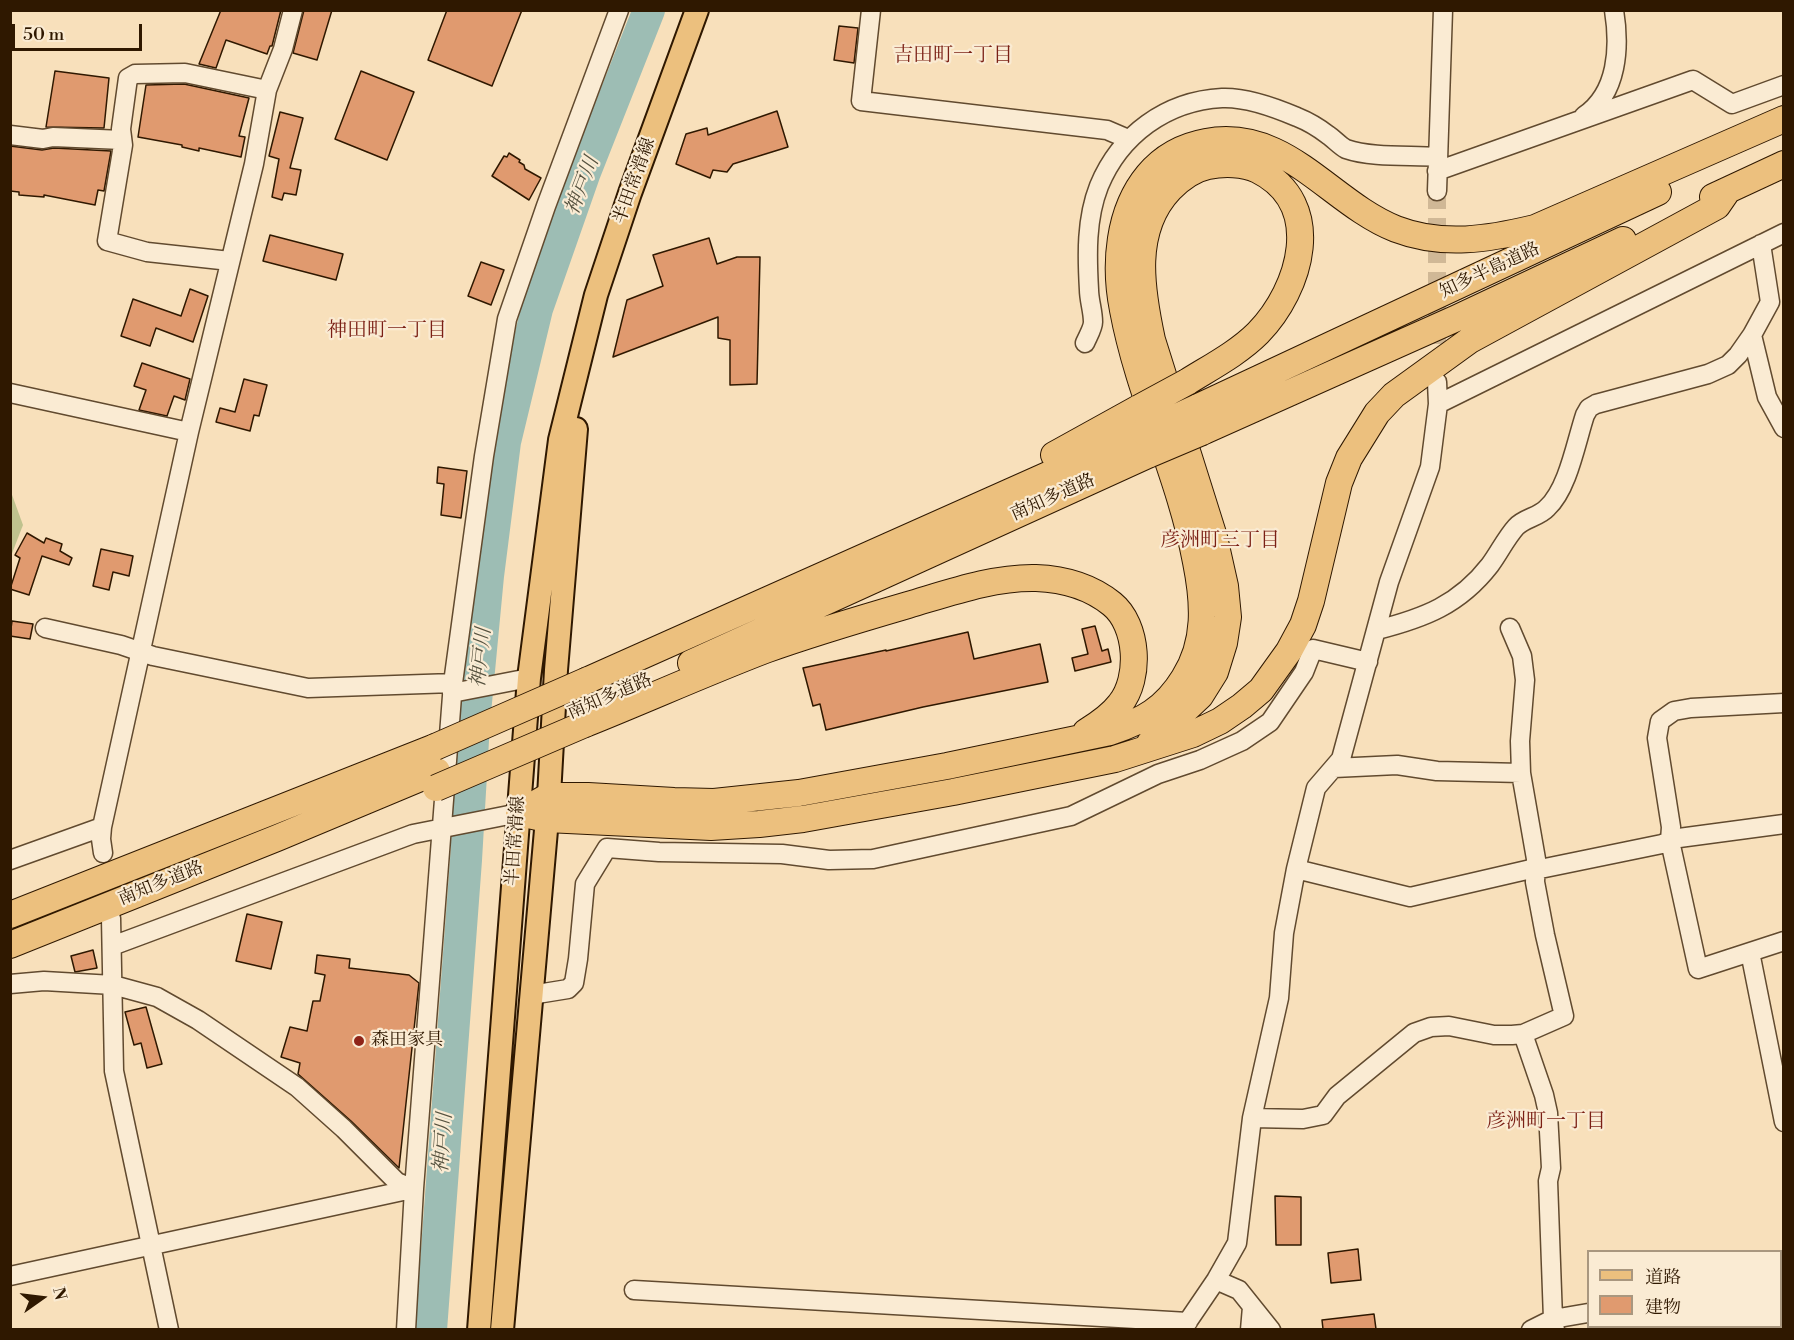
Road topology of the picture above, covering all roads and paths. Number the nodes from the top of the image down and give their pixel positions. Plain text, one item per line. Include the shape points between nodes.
1 (293, 10) edge
2 (619, 10) edge
3 (697, 10) edge
4 (871, 10) edge
5 (1443, 10) edge
6 (1614, 10) edge
7 (1784, 85) edge
8 (267, 90) junction
9 (1784, 119) edge
10 (1573, 123) junction
11 (1784, 134) edge
12 (10, 135) edge
13 (1128, 139) junction
14 (122, 140) junction
15 (1437, 164) junction
16 (1784, 164) edge
17 (1728, 190) junction
18 (1437, 191) tunnel mouth
19 (1784, 233) edge
20 (1761, 244) junction
21 (230, 261) junction
22 (1752, 334) junction
23 (1085, 343) dead end
24 (582, 355) junction
25 (1437, 382) tunnel mouth
26 (10, 393) edge
27 (1438, 405) junction
28 (1199, 420) junction
29 (1784, 428) edge
30 (1144, 431) junction
31 (189, 432) junction
32 (45, 628) dead end
33 (1510, 628) dead end
34 (1377, 630) junction
35 (141, 652) junction
36 (1368, 662) junction
37 (518, 680) junction
38 (456, 689) junction
39 (1784, 703) edge
40 (585, 716) junction
41 (1075, 739) junction
42 (1143, 749) junction
43 (436, 768) junction
44 (1334, 768) junction
45 (1521, 773) junction
46 (548, 808) junction
47 (509, 815) junction
48 (1784, 824) edge
49 (102, 827) junction
50 (443, 829) junction
51 (1670, 841) junction
52 (103, 853) dead end
53 (10, 860) edge
54 (1536, 868) junction
55 (1296, 869) junction
56 (10, 915) edge
57 (111, 918) dead end
58 (1784, 941) edge
59 (10, 945) edge
60 (112, 946) junction
61 (1750, 952) junction
62 (10, 984) edge
63 (113, 986) junction
64 (531, 996) junction
65 (1523, 1034) junction
66 (1252, 1118) junction
67 (1784, 1122) edge
68 (414, 1189) junction
69 (152, 1246) junction
70 (10, 1276) edge
71 (1216, 1280) junction
72 (634, 1290) dead end
73 (1252, 1307) junction
74 (1587, 1312) edge
75 (1554, 1324) edge
76 (1185, 1325) edge
77 (169, 1329) edge
78 (406, 1329) edge
79 (479, 1329) edge
80 (502, 1329) edge
81 (1250, 1329) edge
82 (1271, 1329) edge
83 (1531, 1329) edge

1 - 8 street
2 - 38 street via 507,319 484,456
3 - 24 main road, 半田常滑線 via 622,216 596,295
4 - 13 street via 861,101 1107,130
5 - 15 street
6 - 10 street via 1614,72 1595,108
7 - 10 street via 1732,104 1693,80
8 - 14 street via 185,73 135,74 128,78
8 - 21 street
9 - 41 highway via 1535,228 1471,240 1423,237 1396,229 1372,217 1280,153 1251,143 1220,140 1198,144 1163,161 1149,174 1127,211 1121,235 1122,310 1189,528 1200,579 1203,626 1190,670 1161,707 1136,723
10 - 15 street
11 - 28 highway, 知多半島道路
12 - 14 street
13 - 15 street via 1162,114 1190,103 1223,98 1265,105 1299,118 1345,148
13 - 23 street via 1099,187 1088,232 1093,324
14 - 21 street via 107,241 147,252
15 - 18 street
16 - 17 highway, 知多半島道路
17 - 28 highway, 知多半島道路 via 1456,318
17 - 42 highway via 1717,206 1470,340 1394,395 1377,413 1349,458 1339,483 1303,625 1276,671 1261,690 1220,721
19 - 20 street
20 - 22 street via 1770,302
20 - 27 street
21 - 31 street
22 - 29 street via 1767,397
22 - 34 street via 1728,365 1589,408 1553,503 1517,526 1477,581 1459,596 1413,621
24 - 37 main road, 半田常滑線 via 561,440
24 - 46 main road, 半田常滑線
25 - 27 street
26 - 31 street
27 - 34 street via 1430,466 1389,582
28 - 30 highway, 南知多道路, bridge
30 - 40 highway, 南知多道路
30 - 42 highway, bridge via 1187,382 1257,333 1289,290 1298,263 1301,234 1296,212 1287,195 1256,169 1218,164 1198,168 1164,196 1144,237 1141,261 1145,311 1152,340 1214,537 1228,617 1215,672 1200,696
30 - 43 highway, 南知多道路, bridge via 588,680
31 - 35 street
32 - 35 street
33 - 45 street via 1522,656 1525,680
34 - 36 street
35 - 38 street via 308,688
35 - 49 street
36 - 44 street via 1341,759
36 - 64 street via 1313,649 1304,672 1270,722 1242,741 1158,774 1071,816 851,861 782,854 607,848 585,884 574,983 568,989
37 - 38 street
37 - 47 main road, 半田常滑線
38 - 50 street
39 - 51 street via 1691,708 1674,711 1660,721 1657,738
40 - 41 highway via 830,628 957,591 1035,578 1068,582 1114,605 1128,626 1135,652 1132,677 1122,702 1103,721
40 - 43 highway, 南知多道路
41 - 46 highway via 799,794 674,801 588,796
42 - 46 highway via 1115,759 964,790 759,824 711,827
43 - 56 highway, 南知多道路
43 - 59 highway, 南知多道路 via 401,787
44 - 45 street via 1397,765 1437,771
44 - 55 street via 1316,788
45 - 54 street
46 - 47 highway
46 - 64 main road, 半田常滑線
47 - 50 street
47 - 79 main road, 半田常滑線
48 - 51 street
49 - 52 street
49 - 53 street
50 - 60 street via 413,834
50 - 68 street
51 - 54 street
51 - 61 street via 1698,969
54 - 55 street via 1410,897
54 - 65 street via 1545,935 1564,1016
55 - 66 street via 1284,933 1279,998
57 - 60 street
58 - 61 street
60 - 63 street
61 - 67 street
62 - 63 street via 44,981
63 - 68 street via 157,998 198,1020 297,1087 397,1182
63 - 69 street via 114,1071
64 - 80 main road, 半田常滑線
65 - 66 street via 1494,1035 1449,1026 1431,1027 1414,1033 1336,1095 1323,1115 1304,1119
65 - 75 street via 1548,1113
66 - 71 street via 1237,1243
68 - 69 street
68 - 78 street
69 - 70 street
69 - 77 street
71 - 73 street via 1239,1290
71 - 76 street
72 - 76 street
73 - 81 street
73 - 82 street
74 - 75 street
75 - 83 street

